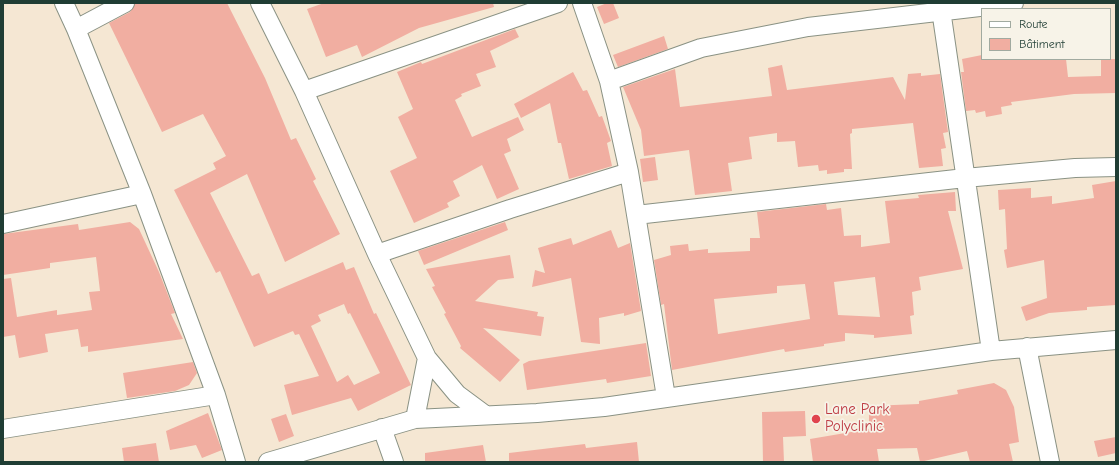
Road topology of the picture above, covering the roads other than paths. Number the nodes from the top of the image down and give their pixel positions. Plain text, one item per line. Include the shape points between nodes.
1 (64, 3) edge
2 (125, 3) edge
3 (260, 3) edge
4 (558, 3) edge
5 (582, 3) edge
6 (1014, 3) edge
7 (940, 7) edge
8 (76, 29) junction
9 (609, 81) junction
10 (304, 91) junction
11 (1116, 167) edge
12 (630, 172) junction
13 (965, 178) junction
14 (142, 194) junction
15 (636, 215) junction
16 (3, 224) edge
17 (377, 254) junction
18 (1116, 340) edge
19 (1027, 347) junction
20 (991, 351) junction
21 (427, 358) junction
22 (216, 395) junction
23 (666, 398) junction
24 (484, 414) junction
25 (415, 419) junction
26 (382, 428) junction
27 (3, 429) edge
28 (236, 462) edge
29 (268, 462) edge
30 (394, 462) edge
31 (1050, 462) edge

1 - 8 street
2 - 8 street
3 - 10 street
4 - 10 street
5 - 9 street
6 - 7 street
7 - 9 street via 808,27 702,48
7 - 13 street
8 - 14 street
9 - 12 street
10 - 17 street
11 - 13 street
12 - 15 street
12 - 17 street
13 - 15 street
13 - 20 street
14 - 16 street
14 - 22 street
15 - 23 street
17 - 21 street
18 - 19 street
19 - 20 street
19 - 31 street
20 - 23 street
21 - 24 street via 457,394
21 - 25 street
22 - 27 street
22 - 28 street
23 - 24 street via 536,413
24 - 25 street
25 - 26 street
26 - 29 street
26 - 30 street

